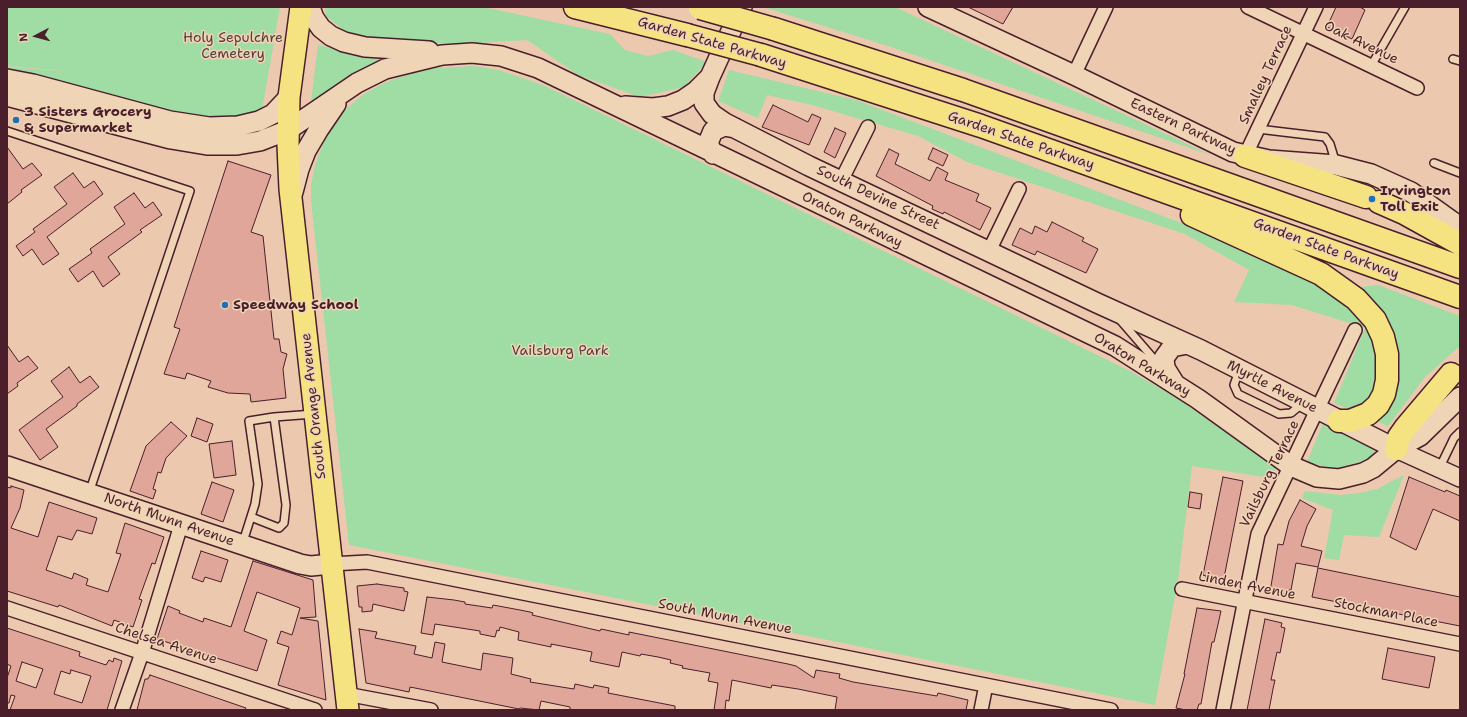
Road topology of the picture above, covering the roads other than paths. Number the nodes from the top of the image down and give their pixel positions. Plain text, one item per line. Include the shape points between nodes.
1 (301, 7) edge
2 (310, 7) edge
3 (575, 7) edge
4 (928, 7) edge
5 (1106, 7) edge
6 (1248, 7) edge
7 (1316, 7) edge
8 (1405, 7) edge
9 (697, 8) edge
10 (742, 8) edge
11 (1303, 34) junction
12 (472, 53) junction
13 (1371, 66) junction
14 (1074, 75) junction
15 (710, 77) junction
16 (7, 79) edge
17 (1417, 88) dead end
18 (347, 89) junction
19 (7, 96) edge
20 (289, 97) junction
21 (610, 103) junction
22 (868, 127) dead end
23 (735, 128) junction
24 (1258, 129) junction
25 (288, 130) junction
26 (7, 131) edge
27 (713, 154) junction
28 (1060, 154) junction
29 (1245, 156) junction
30 (1434, 163) dead end
31 (1336, 165) junction
32 (1460, 173) edge
33 (841, 181) junction
34 (1019, 189) dead end
35 (291, 205) junction
36 (1460, 230) edge
37 (989, 251) junction
38 (1460, 267) edge
39 (1082, 296) joint
40 (1460, 297) edge
41 (1110, 309) junction
42 (1355, 330) dead end
43 (1187, 344) junction
44 (1457, 367) edge
45 (1175, 384) junction
46 (1460, 397) edge
47 (1310, 407) junction
48 (314, 414) junction
49 (274, 416) junction
50 (1339, 421) junction
51 (1460, 432) edge
52 (1396, 449) junction
53 (7, 466) edge
54 (1290, 466) junction
55 (1439, 469) junction
56 (1460, 478) edge
57 (89, 493) junction
58 (251, 517) junction
59 (181, 525) junction
60 (242, 545) junction
61 (332, 564) junction
62 (1182, 589) dead end
63 (1244, 602) junction
64 (7, 608) edge
65 (1307, 614) joint
66 (1460, 644) edge
67 (142, 653) junction
68 (986, 685) junction
69 (347, 702) edge
70 (122, 710) edge
71 (315, 710) edge
72 (428, 710) edge
73 (981, 710) edge
74 (1111, 710) edge
75 (1223, 710) edge

1 - 20 main road, South Orange Avenue
2 - 12 main road via 321,28 331,36 350,44
3 - 28 highway, Garden State Parkway, bridge via 761,56 886,94
4 - 14 main road, Eastern Parkway
5 - 14 street
6 - 11 street, Oak Avenue
7 - 11 street, Smalley Terrace
8 - 13 lane
9 - 38 highway, Garden State Parkway, bridge via 774,29 950,85
10 - 15 main road
11 - 13 street, Oak Avenue
11 - 24 street, Smalley Terrace
12 - 18 main road, Oraton Parkway via 429,57 395,66 371,75
12 - 21 main road, Oraton Parkway via 501,56 527,64
13 - 17 street, Oak Avenue
14 - 29 main road, Eastern Parkway
15 - 21 main road via 690,96 668,106 644,108
15 - 23 main road, South Devine Street via 704,93 706,108 718,119
16 - 20 main road via 170,121 209,127 238,126 258,121 273,114
18 - 25 main road, Oraton Parkway
18 - 35 main road via 306,151
19 - 25 main road, Oraton Parkway via 158,136 196,143 245,144 270,138
20 - 25 main road, South Orange Avenue
21 - 27 main road, Oraton Parkway
22 - 33 street
23 - 27 main road via 724,126 712,131 708,143
23 - 33 main road, South Devine Street
24 - 29 street, Smalley Terrace
24 - 31 lane via 1325,137 1330,144
25 - 35 main road, South Orange Avenue
26 - 57 lane via 190,191
27 - 45 main road, Oraton Parkway via 1115,346
28 - 40 highway, Garden State Parkway
28 - 50 highway via 1305,266 1360,302 1375,320 1383,337 1388,364 1386,388 1378,406 1368,414
29 - 31 main road, Eastern Parkway
29 - 36 highway via 1372,199 1404,213
30 - 32 lane
31 - 36 main road, Eastern Parkway via 1370,174 1397,185 1423,200
33 - 37 main road, South Devine Street
34 - 37 street
35 - 48 main road, South Orange Avenue
37 - 39 main road, South Devine Street
39 - 41 main road, Myrtle Avenue
41 - 43 main road, Myrtle Avenue
41 - 45 lane via 1144,345
42 - 47 street, Vailsburg Terrace
43 - 45 main road via 1172,347 1164,358 1165,368
43 - 47 main road, Myrtle Avenue
44 - 52 highway via 1406,427 1399,437
45 - 54 main road, Oraton Parkway
46 - 52 main road, Oraton Parkway via 1420,436
47 - 50 main road, Myrtle Avenue
47 - 54 street, Vailsburg Terrace
48 - 49 lane
48 - 61 main road, South Orange Avenue
49 - 58 lane via 250,421 258,484
49 - 58 lane via 286,505 284,523 279,528
50 - 52 main road, Myrtle Avenue
51 - 55 lane via 1454,438
52 - 54 main road, Oraton Parkway via 1373,468 1339,479 1317,477
52 - 55 street, Myrtle Avenue
53 - 57 main road, North Munn Avenue
54 - 63 street, Vailsburg Terrace via 1258,534
55 - 56 street, Myrtle Avenue
57 - 59 main road, North Munn Avenue
58 - 60 lane
59 - 60 main road, North Munn Avenue
59 - 67 street
60 - 61 main road, North Munn Avenue via 306,566
61 - 68 street, South Munn Avenue via 367,562
61 - 69 main road, South Orange Avenue
62 - 63 street, Linden Avenue
63 - 65 street, Linden Avenue
63 - 75 street, Vailsburg Terrace
64 - 67 street, Chelsea Avenue
65 - 66 street, Stockman Place
67 - 70 street
67 - 71 street, Chelsea Avenue
68 - 73 street
68 - 74 street, South Munn Avenue
69 - 72 street

